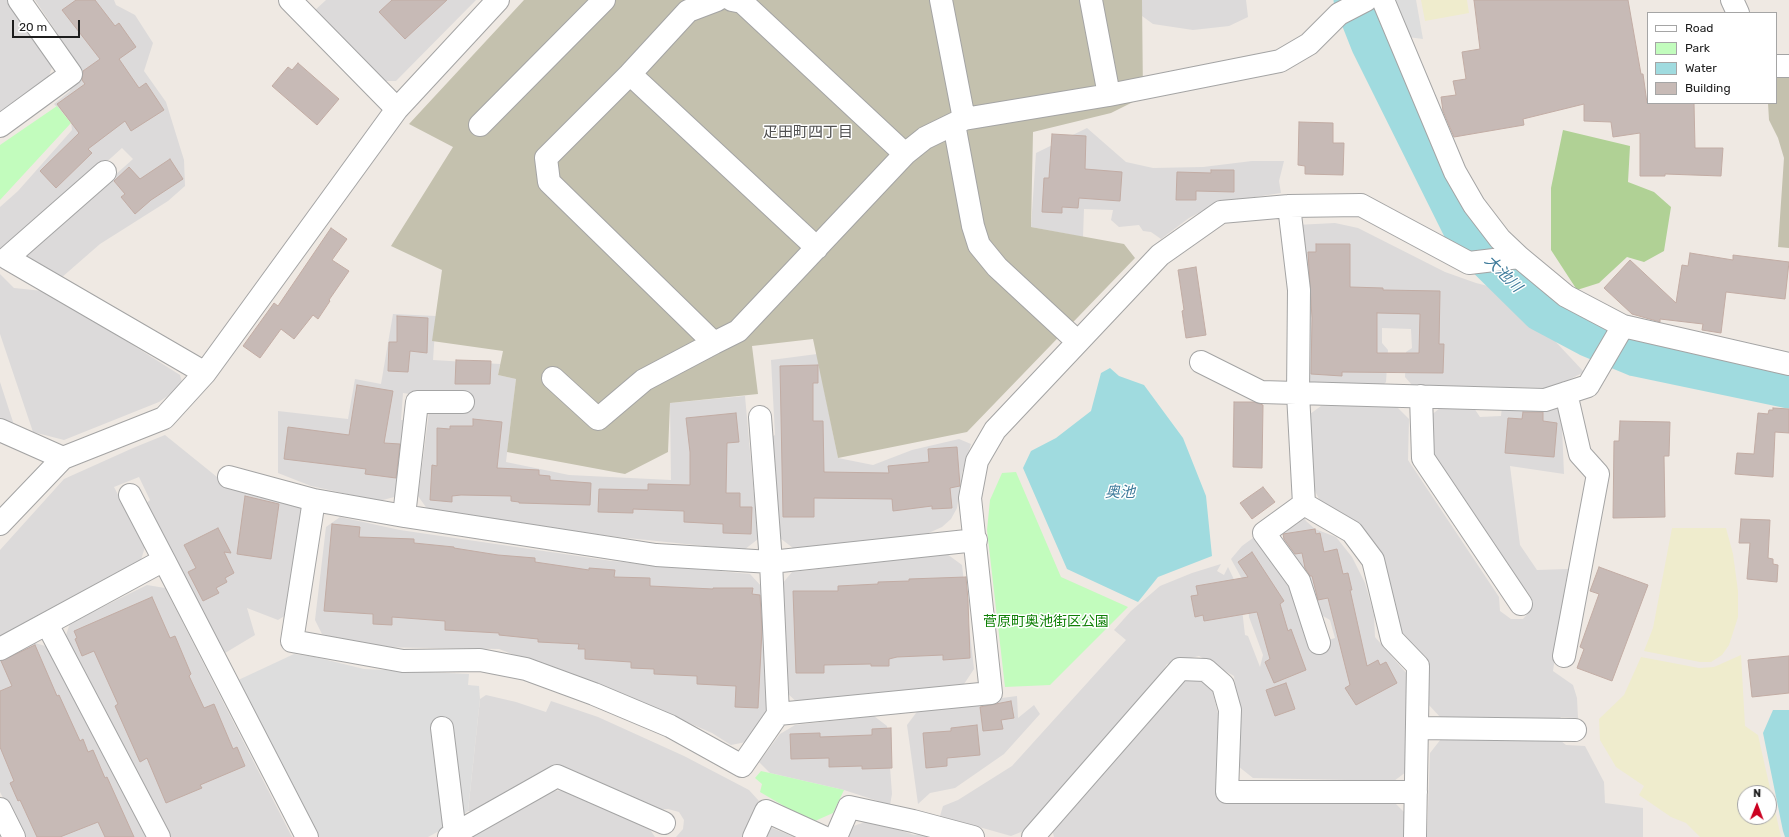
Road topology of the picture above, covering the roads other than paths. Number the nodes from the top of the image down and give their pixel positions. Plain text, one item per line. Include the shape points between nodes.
1 (19, 0) edge
2 (290, 0) edge
3 (498, 0) edge
4 (604, 0) edge
5 (717, 0) edge
6 (732, 0) edge
7 (942, 0) edge
8 (1090, 0) edge
9 (1366, 0) edge
10 (1383, 0) edge
11 (1732, 0) edge
12 (1738, 12) edge
13 (1777, 66) edge
14 (1789, 66) edge
15 (630, 74) junction
16 (1109, 95) junction
17 (397, 109) junction
18 (959, 121) junction
19 (480, 125) dead end
20 (0, 126) edge
21 (905, 154) junction
22 (105, 172) dead end
23 (1289, 206) junction
24 (817, 248) junction
25 (1511, 258) junction
26 (1623, 326) junction
27 (1078, 342) junction
28 (714, 343) junction
29 (1201, 362) dead end
30 (1789, 364) edge
31 (205, 373) junction
32 (553, 378) dead end
33 (1566, 393) junction
34 (1298, 394) junction
35 (1421, 396) junction
36 (463, 402) dead end
37 (760, 417) dead end
38 (0, 430) edge
39 (63, 458) junction
40 (229, 476) dead end
41 (130, 495) dead end
42 (314, 500) junction
43 (1304, 504) junction
44 (404, 516) junction
45 (0, 524) edge
46 (976, 540) junction
47 (164, 560) junction
48 (771, 562) junction
49 (1520, 604) dead end
50 (47, 624) junction
51 (1319, 643) dead end
52 (0, 649) edge
53 (1564, 656) dead end
54 (778, 714) junction
55 (442, 728) dead end
56 (1417, 728) junction
57 (1575, 730) dead end
58 (1416, 792) junction
59 (0, 809) edge
60 (664, 823) dead end
61 (452, 835) edge
62 (14, 837) edge
63 (159, 837) edge
64 (306, 837) edge
65 (754, 837) edge
66 (823, 837) edge
67 (836, 837) edge
68 (973, 837) edge
69 (1033, 837) edge
70 (1415, 837) edge

1 - 20 street via 71,74
2 - 17 street
3 - 17 street
4 - 19 street
5 - 15 street via 688,11
6 - 21 street via 742,2
7 - 18 street
8 - 16 street
9 - 16 street via 1339,14 1309,44 1280,61
10 - 25 street via 1455,172 1474,205
11 - 12 street
13 - 14 street
15 - 24 street
15 - 28 street via 546,158 549,182
16 - 18 street
17 - 31 street
18 - 21 street via 925,138
18 - 27 street via 972,226 979,244 997,267
21 - 24 street
22 - 31 street via 7,258
23 - 25 street via 1361,206 1469,263
23 - 27 street via 1221,212 1160,255
23 - 34 street via 1299,290
24 - 28 street via 738,331
25 - 26 street via 1566,296
26 - 30 street
26 - 33 street via 1588,386
27 - 46 street via 996,430 977,461 970,498
28 - 32 street via 644,380 598,419
29 - 34 street via 1261,392
31 - 39 street via 164,418
33 - 35 street via 1545,400
33 - 53 street via 1580,454 1598,474
34 - 35 street
34 - 43 street
35 - 49 street via 1423,458
36 - 44 street via 417,402
37 - 48 street
38 - 39 street
39 - 45 street
40 - 42 street
41 - 47 street
42 - 44 street
42 - 54 street via 292,641 404,661 480,660 526,669 670,726 742,766
43 - 51 street via 1264,534 1299,580
43 - 56 street via 1352,532 1372,560 1392,639 1418,666
44 - 48 street via 656,555
46 - 48 street
46 - 54 street via 991,693
47 - 50 street
47 - 64 street
48 - 54 street
50 - 52 street
50 - 63 street
55 - 61 street
56 - 57 street
56 - 58 street
58 - 69 street via 1228,792 1230,710 1222,684 1206,670 1180,670
58 - 70 street
59 - 62 street
60 - 61 street via 557,776
65 - 66 street via 766,811
67 - 68 street via 850,807

